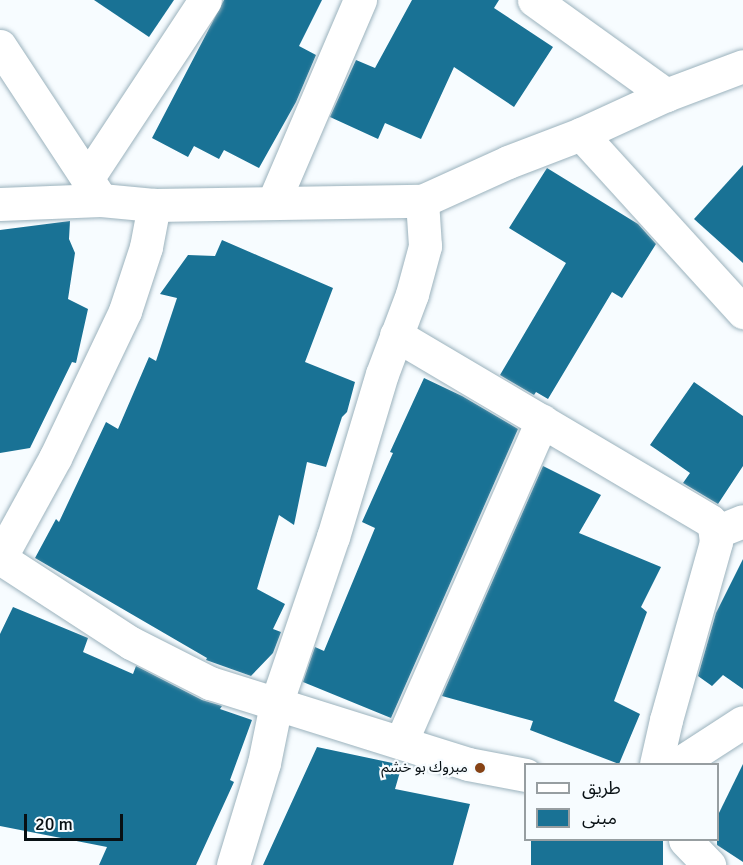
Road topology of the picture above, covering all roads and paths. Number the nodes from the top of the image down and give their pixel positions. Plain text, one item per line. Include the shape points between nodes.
1 (205, 0) edge
2 (360, 0) edge
3 (534, 0) edge
4 (0, 46) edge
5 (743, 66) edge
6 (666, 95) junction
7 (581, 134) junction
8 (94, 189) junction
9 (422, 201) junction
10 (273, 203) junction
11 (0, 204) edge
12 (154, 205) junction
13 (743, 312) edge
14 (396, 335) junction
15 (542, 421) junction
16 (729, 527) edge
17 (0, 558) edge
18 (276, 704) junction
19 (743, 722) edge
20 (401, 742) junction
21 (657, 763) edge
22 (681, 763) edge
23 (524, 775) edge
24 (687, 841) edge
25 (233, 865) edge
26 (710, 865) edge

1 - 8 street
2 - 10 street
3 - 6 street
4 - 8 street
5 - 6 street
6 - 7 street
7 - 9 street
7 - 13 street
8 - 11 street
8 - 12 street
9 - 10 street
9 - 14 street via 425,246
10 - 12 street
12 - 17 street via 146,247 125,310 55,458
14 - 15 street
14 - 18 street
15 - 16 street via 710,521
15 - 20 street
16 - 21 street via 716,542
17 - 18 street via 131,643 210,683
18 - 20 street
18 - 25 street via 264,763
19 - 22 street
20 - 23 street via 468,764
24 - 26 street

